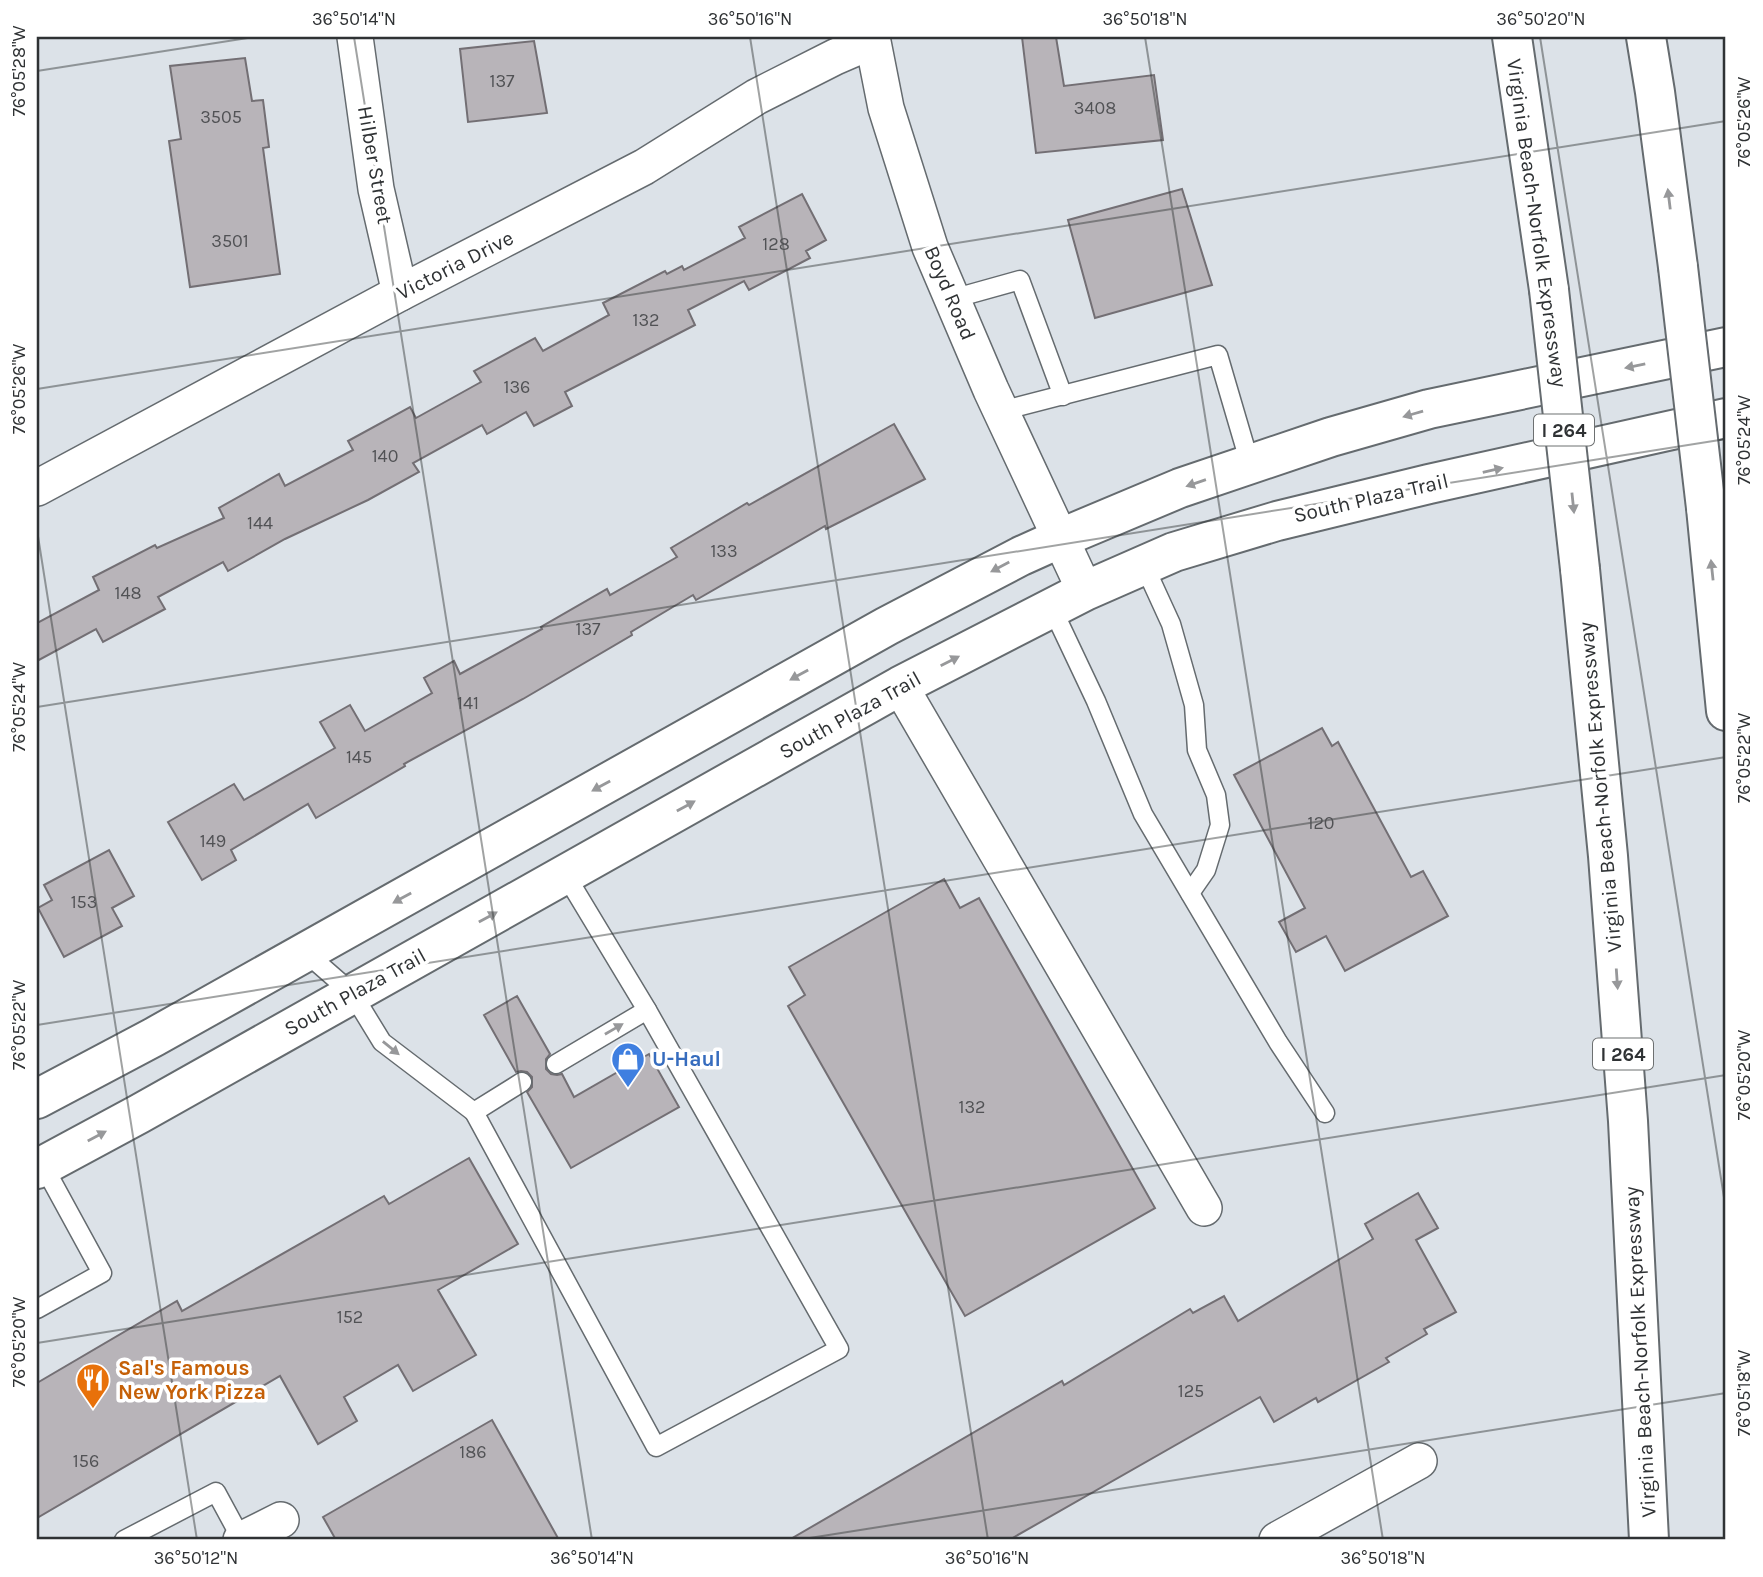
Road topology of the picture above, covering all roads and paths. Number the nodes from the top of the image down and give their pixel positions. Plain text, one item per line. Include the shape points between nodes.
1 (355, 37) edge
2 (1511, 37) edge
3 (1646, 37) edge
4 (872, 39) edge
5 (400, 293) junction
6 (952, 299) junction
7 (1726, 347) edge
8 (1063, 396) junction
9 (1001, 411) junction
10 (1726, 418) edge
11 (1250, 464) junction
12 (37, 488) edge
13 (1061, 538) junction
14 (1144, 565) junction
15 (1069, 599) junction
16 (900, 686) junction
17 (1726, 711) edge
18 (565, 874) junction
19 (1190, 893) junction
20 (305, 952) junction
21 (352, 993) junction
22 (648, 1010) junction
23 (556, 1064) dead end
24 (522, 1082) dead end
25 (37, 1099) edge
26 (474, 1112) junction
27 (1325, 1113) dead end
28 (40, 1167) edge
29 (1204, 1208) dead end
30 (37, 1309) edge
31 (1419, 1461) dead end
32 (281, 1520) dead end
33 (124, 1540) edge
34 (241, 1540) edge
35 (1277, 1540) edge
36 (1649, 1540) edge

1 - 5 street, Hilber Street via 376,189
2 -> 36 main road, Virginia Beach-Norfolk Expressway / I 264, bridge via 1549,289 1608,856 1627,1108
17 -> 3 main road, bridge via 1678,267
4 - 5 street, Victoria Drive via 756,97 644,167
4 - 6 street, Boyd Road via 886,108 930,247
5 - 12 street, Victoria Drive
6 - 8 lane via 1020,280
6 - 9 street, Boyd Road
7 -> 11 main road via 1429,409
8 - 9 lane
8 - 11 lane via 1218,355
9 - 13 street, Boyd Road
14 -> 10 main road, South Plaza Trail via 1277,521
11 -> 13 main road
13 - 15 street, Boyd Road
13 -> 20 main road via 887,626
14 - 15 main road, South Plaza Trail
14 - 19 lane via 1171,624 1194,705 1197,750 1216,795 1219,815 1206,870
16 -> 15 main road, South Plaza Trail
15 - 19 lane via 1096,701 1143,814
18 -> 16 main road, South Plaza Trail
16 - 29 street
21 -> 18 main road, South Plaza Trail
18 - 22 lane
19 - 27 lane
20 - 21 lane
20 - 25 main road
21 -> 26 lane via 382,1042
28 -> 21 main road, South Plaza Trail
23 -> 22 lane
22 - 26 lane via 839,1349 656,1447
24 - 26 lane
28 - 30 lane via 102,1273
31 - 35 street
32 - 34 street
33 - 34 lane via 216,1492

